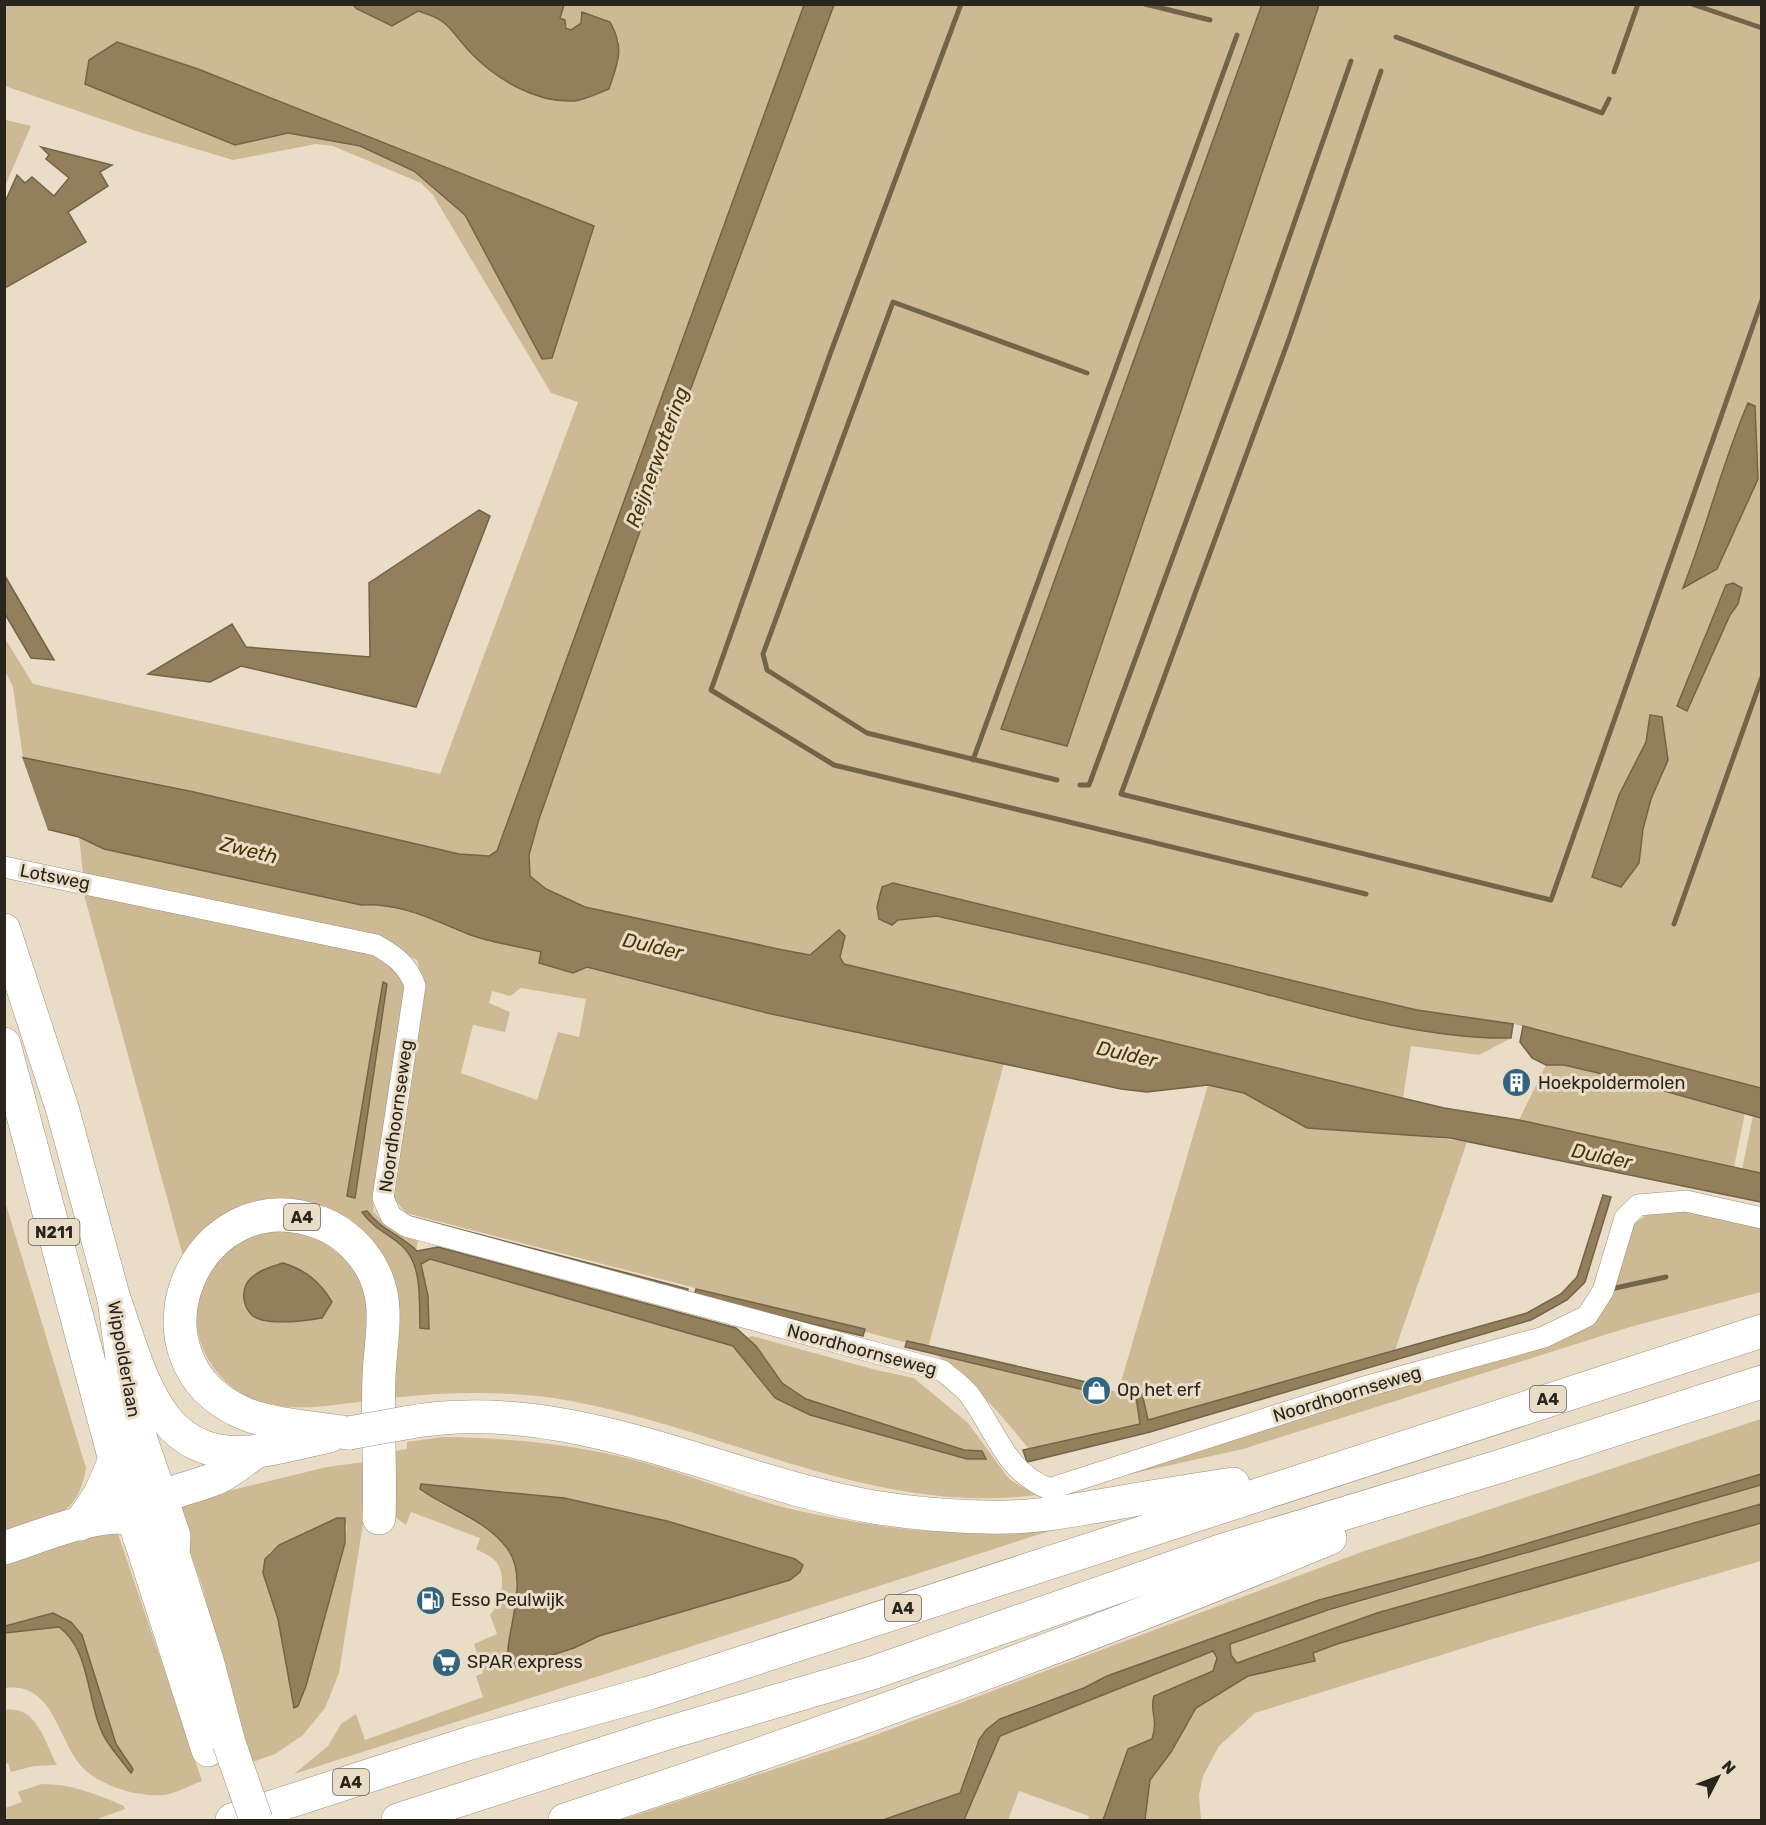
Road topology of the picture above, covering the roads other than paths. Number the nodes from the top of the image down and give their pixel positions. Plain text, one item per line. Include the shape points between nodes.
1 (4, 867) edge
2 (106, 887) joint
3 (4, 930) edge
4 (4, 1044) edge
5 (1761, 1218) edge
6 (114, 1299) junction
7 (1761, 1331) edge
8 (1761, 1382) edge
9 (349, 1433) junction
10 (257, 1451) junction
11 (115, 1460) junction
12 (1501, 1467) junction
13 (1335, 1468) junction
14 (160, 1497) junction
15 (378, 1518) dead end
16 (80, 1524) junction
17 (138, 1527) junction
18 (4, 1548) edge
19 (173, 1554) junction
20 (219, 1746) junction
21 (232, 1821) edge
22 (256, 1821) edge
23 (398, 1821) edge
24 (565, 1821) edge

1 - 2 street, Lotsweg
2 - 5 street, Noordhoornseweg via 376,945 396,956 410,971 415,986 383,1198 391,1216 406,1226 943,1371 969,1395 1018,1471 1049,1488 1364,1387 1555,1332 1587,1317 1603,1291 1625,1218 1638,1205 1686,1201
3 - 6 main road, Wippolderlaan / N211 via 66,1122
4 - 11 main road, Wippolderlaan / N211
6 - 10 main road, A4 via 150,1396 164,1421 213,1449 231,1453
6 - 14 main road, Wippolderlaan / N211 via 128,1402
7 - 13 main road, A4
8 - 12 main road
9 - 10 main road, A4
9 - 13 main road, A4, bridge via 480,1416 565,1424 630,1439 801,1491 875,1507 1010,1517
9 - 15 main road, A4 via 243,1413 214,1394 188,1361 180,1332 182,1294 196,1262 229,1230 279,1215 312,1219 348,1239 368,1261 381,1294 384,1319 379,1378
10 - 14 main road, A4 via 215,1479
11 - 16 main road via 100,1494
11 - 17 main road, Wippolderlaan / N211
12 - 23 main road via 1220,1551 872,1673 661,1735
12 - 24 main road via 1206,1588 712,1772
13 - 21 main road, A4 via 649,1693 470,1743
14 - 17 main road
14 - 19 main road, Wippolderlaan / N211 via 174,1536
16 - 17 main road via 106,1518
16 - 18 main road
17 - 19 main road
17 - 20 main road, Wippolderlaan / N211
19 - 20 main road, Wippolderlaan / N211 via 207,1660
20 - 21 main road, Wippolderlaan / N211
20 - 22 main road, Wippolderlaan / N211, bridge

